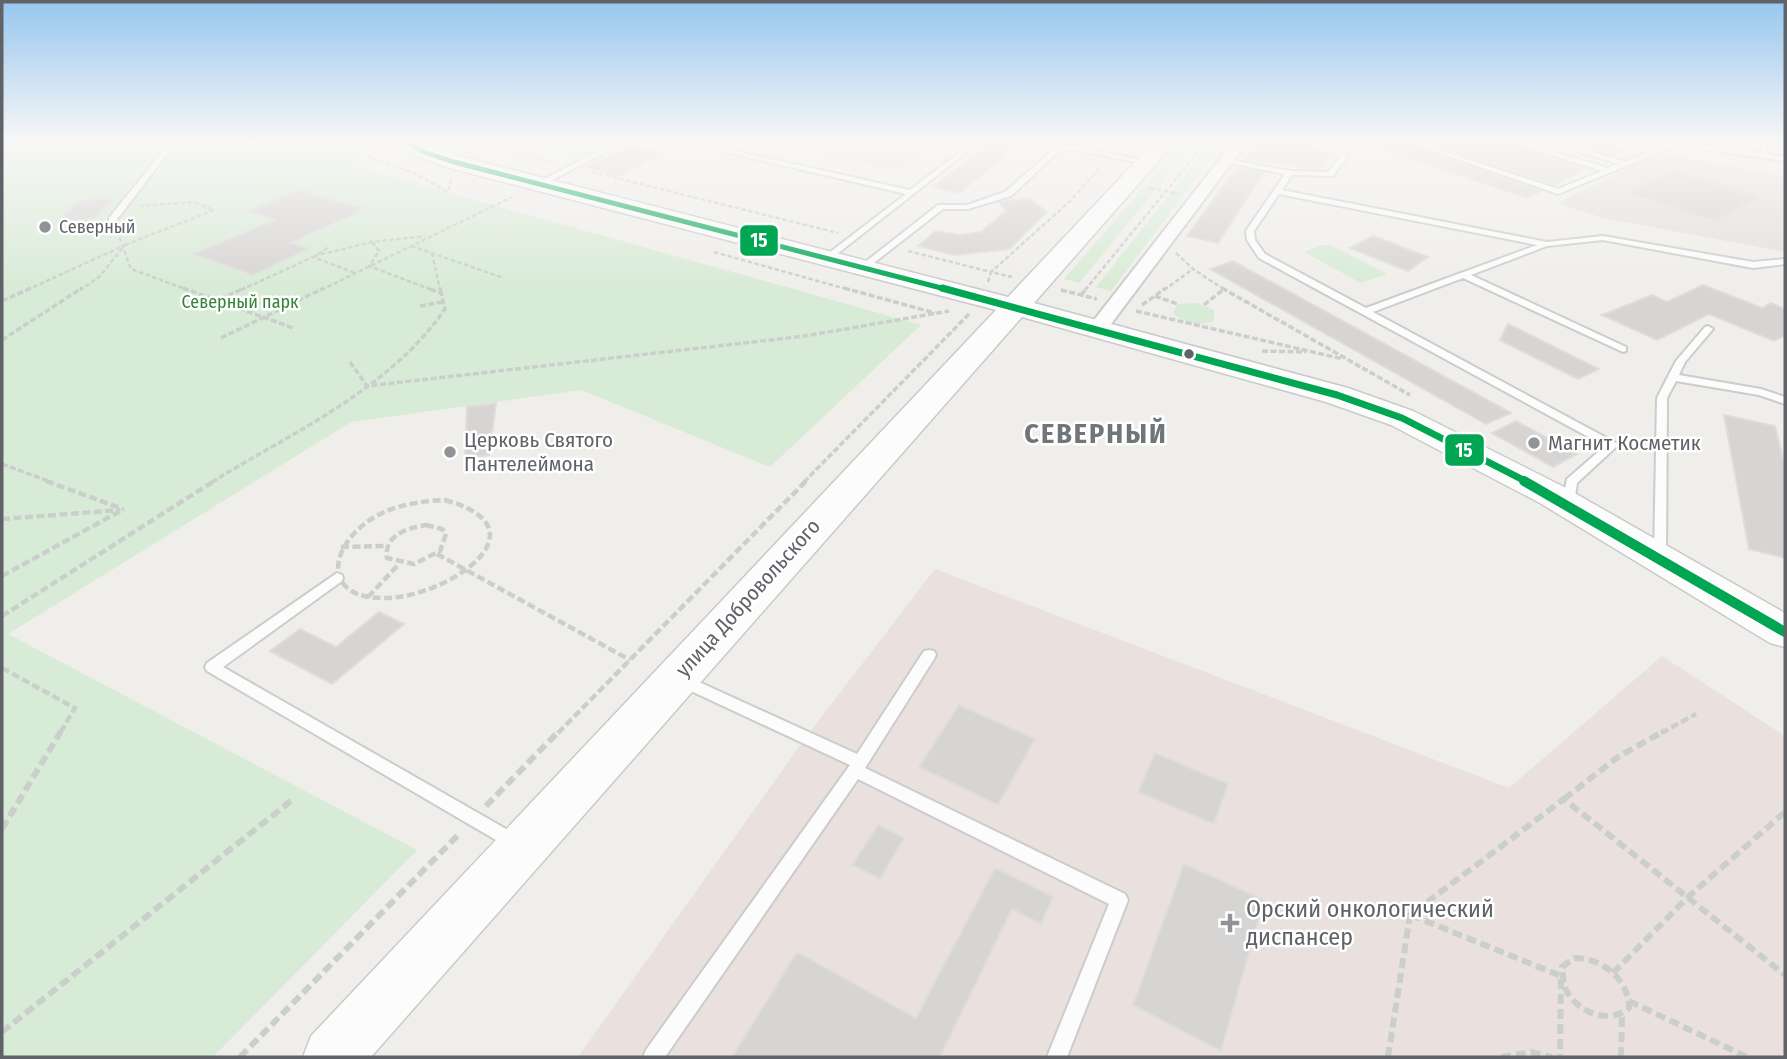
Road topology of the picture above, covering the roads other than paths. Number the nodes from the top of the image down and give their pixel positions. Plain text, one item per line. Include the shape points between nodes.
1 (136, 190) edge
2 (535, 190) edge
3 (902, 190) edge
4 (1012, 190) edge
5 (1120, 190) edge
6 (1203, 190) edge
7 (909, 192) joint
8 (1278, 192) joint
9 (112, 220) dead end
10 (1546, 244) junction
11 (828, 258) junction
12 (1785, 262) edge
13 (863, 267) junction
14 (1464, 275) junction
15 (1013, 306) junction
16 (1364, 313) junction
17 (1107, 316) junction
18 (1708, 329) dead end
19 (1623, 349) dead end
20 (1672, 377) junction
21 (1785, 401) edge
22 (1568, 504) junction
23 (1660, 559) junction
24 (337, 578) road end
25 (1781, 625) edge
26 (929, 655) dead end
27 (677, 678) junction
28 (858, 766) junction
29 (523, 847) junction
30 (332, 1057) edge
31 (653, 1057) edge
32 (1057, 1057) edge

1 - 9 lane
2 - 11 main road
3 - 7 lane
4 - 13 lane via 968,207 941,207
5 - 15 main road, улица Добровольского
6 - 17 street
7 - 11 lane
8 - 10 lane
8 - 16 lane via 1250,231 1262,256
10 - 12 lane via 1603,238 1753,265
10 - 14 lane
11 - 13 main road
13 - 15 main road
14 - 16 lane
14 - 19 lane
15 - 17 main road
15 - 27 main road, улица Добровольского
16 - 22 lane via 1612,445 1571,482
17 - 22 main road via 1402,418
18 - 20 lane via 1693,343
20 - 21 lane via 1761,392
20 - 23 lane via 1662,398
22 - 23 main road
23 - 25 main road
24 - 29 lane via 212,667
26 - 28 lane
27 - 28 lane
27 - 29 main road, улица Добровольского
28 - 31 lane
28 - 32 lane via 1119,900
29 - 30 main road, улица Добровольского

